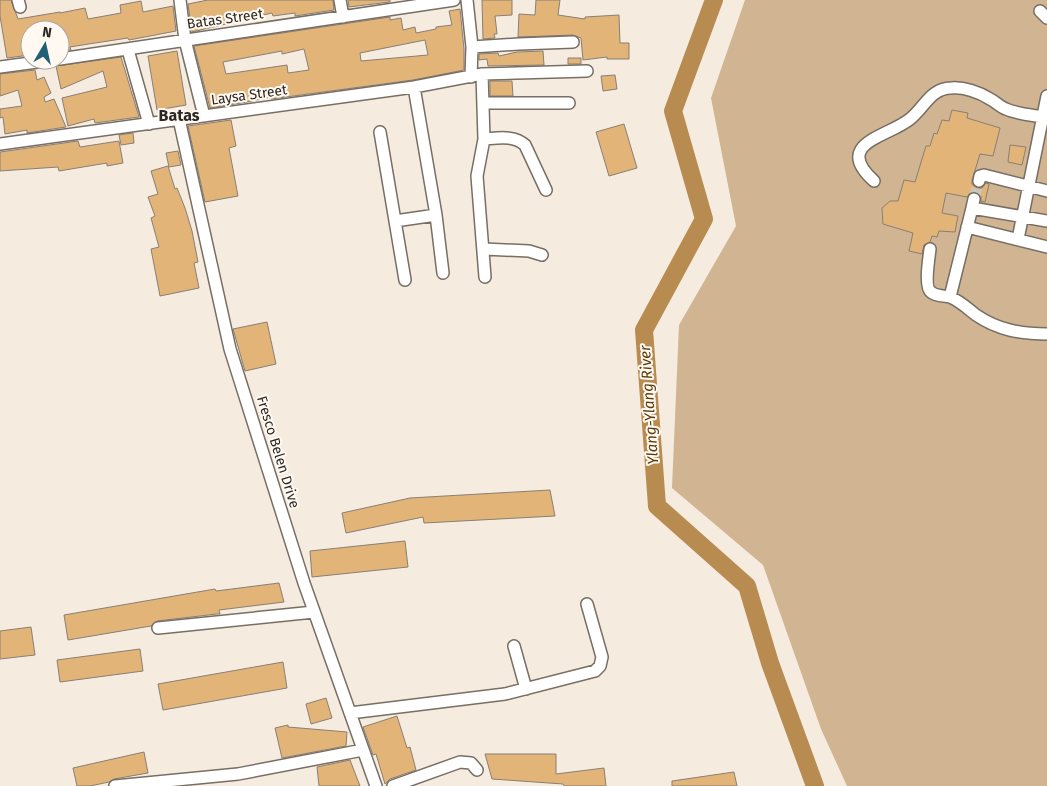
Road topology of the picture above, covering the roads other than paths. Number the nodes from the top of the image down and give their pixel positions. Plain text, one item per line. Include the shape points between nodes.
1 (180, 0) edge
2 (340, 0) edge
3 (454, 0) edge
4 (467, 0) edge
5 (343, 17) junction
6 (185, 40) junction
7 (573, 42) dead end
8 (472, 47) junction
9 (128, 50) junction
10 (70, 58) edge
11 (20, 64) edge
12 (0, 67) edge
13 (588, 71) dead end
14 (476, 76) junction
15 (414, 87) junction
16 (1047, 96) edge
17 (483, 103) junction
18 (569, 103) dead end
19 (204, 116) junction
20 (1043, 117) junction
21 (180, 119) junction
22 (149, 124) junction
23 (380, 132) dead end
24 (484, 138) junction
25 (0, 144) edge
26 (1035, 162) junction
27 (1047, 165) edge
28 (874, 180) dead end
29 (979, 181) dead end
30 (1029, 186) junction
31 (546, 190) dead end
32 (1047, 191) edge
33 (436, 215) junction
34 (1022, 218) junction
35 (395, 221) junction
36 (1047, 221) edge
37 (967, 227) junction
38 (1018, 239) junction
39 (1047, 247) edge
40 (484, 249) junction
41 (930, 249) dead end
42 (542, 255) dead end
43 (443, 273) dead end
44 (485, 277) dead end
45 (405, 280) dead end
46 (950, 297) junction
47 (1047, 334) edge
48 (587, 604) dead end
49 (314, 612) junction
50 (158, 628) dead end
51 (514, 646) dead end
52 (526, 689) junction
53 (350, 713) junction
54 (363, 750) junction
55 (477, 770) dead end
56 (115, 786) edge
57 (376, 786) edge
58 (393, 786) edge

1 - 6 street
2 - 5 street
3 - 5 street, Batas Street
4 - 8 street
5 - 6 street, Batas Street
6 - 9 street, Batas Street
6 - 19 street
7 - 8 street
8 - 14 street
9 - 10 street, Batas Street
9 - 22 street
11 - 12 street
13 - 14 street, Laysa Street
14 - 15 street, Laysa Street
14 - 17 street
15 - 19 street, Laysa Street
15 - 33 street
16 - 20 street
17 - 18 street
17 - 24 street
19 - 21 street, Laysa Street
20 - 26 street
20 - 28 street via 1005,109 976,91 943,88 931,95 912,118 864,145 859,158 861,167
21 - 22 street, Laysa Street
21 - 49 street, Fresco Belen Drive via 230,349
22 - 25 street, Laysa Street
23 - 35 street
24 - 31 street via 520,140
24 - 40 street via 477,176
26 - 27 street
26 - 30 street
29 - 30 street via 984,175
30 - 32 street
30 - 34 street
33 - 35 street
33 - 43 street
34 - 36 street
34 - 37 street via 973,203
34 - 38 street
35 - 45 street
37 - 38 street
37 - 46 street
38 - 39 street
40 - 42 street via 529,250
40 - 44 street
41 - 46 street via 928,290 932,294
46 - 47 street via 999,328 1026,334
48 - 52 street via 602,657 600,666 595,671
49 - 50 street
49 - 53 street, Fresco Belen Drive
51 - 52 street
52 - 53 street
53 - 54 street, Fresco Belen Drive
54 - 56 street via 238,774
54 - 57 street, Fresco Belen Drive
55 - 58 street via 471,763 460,762

